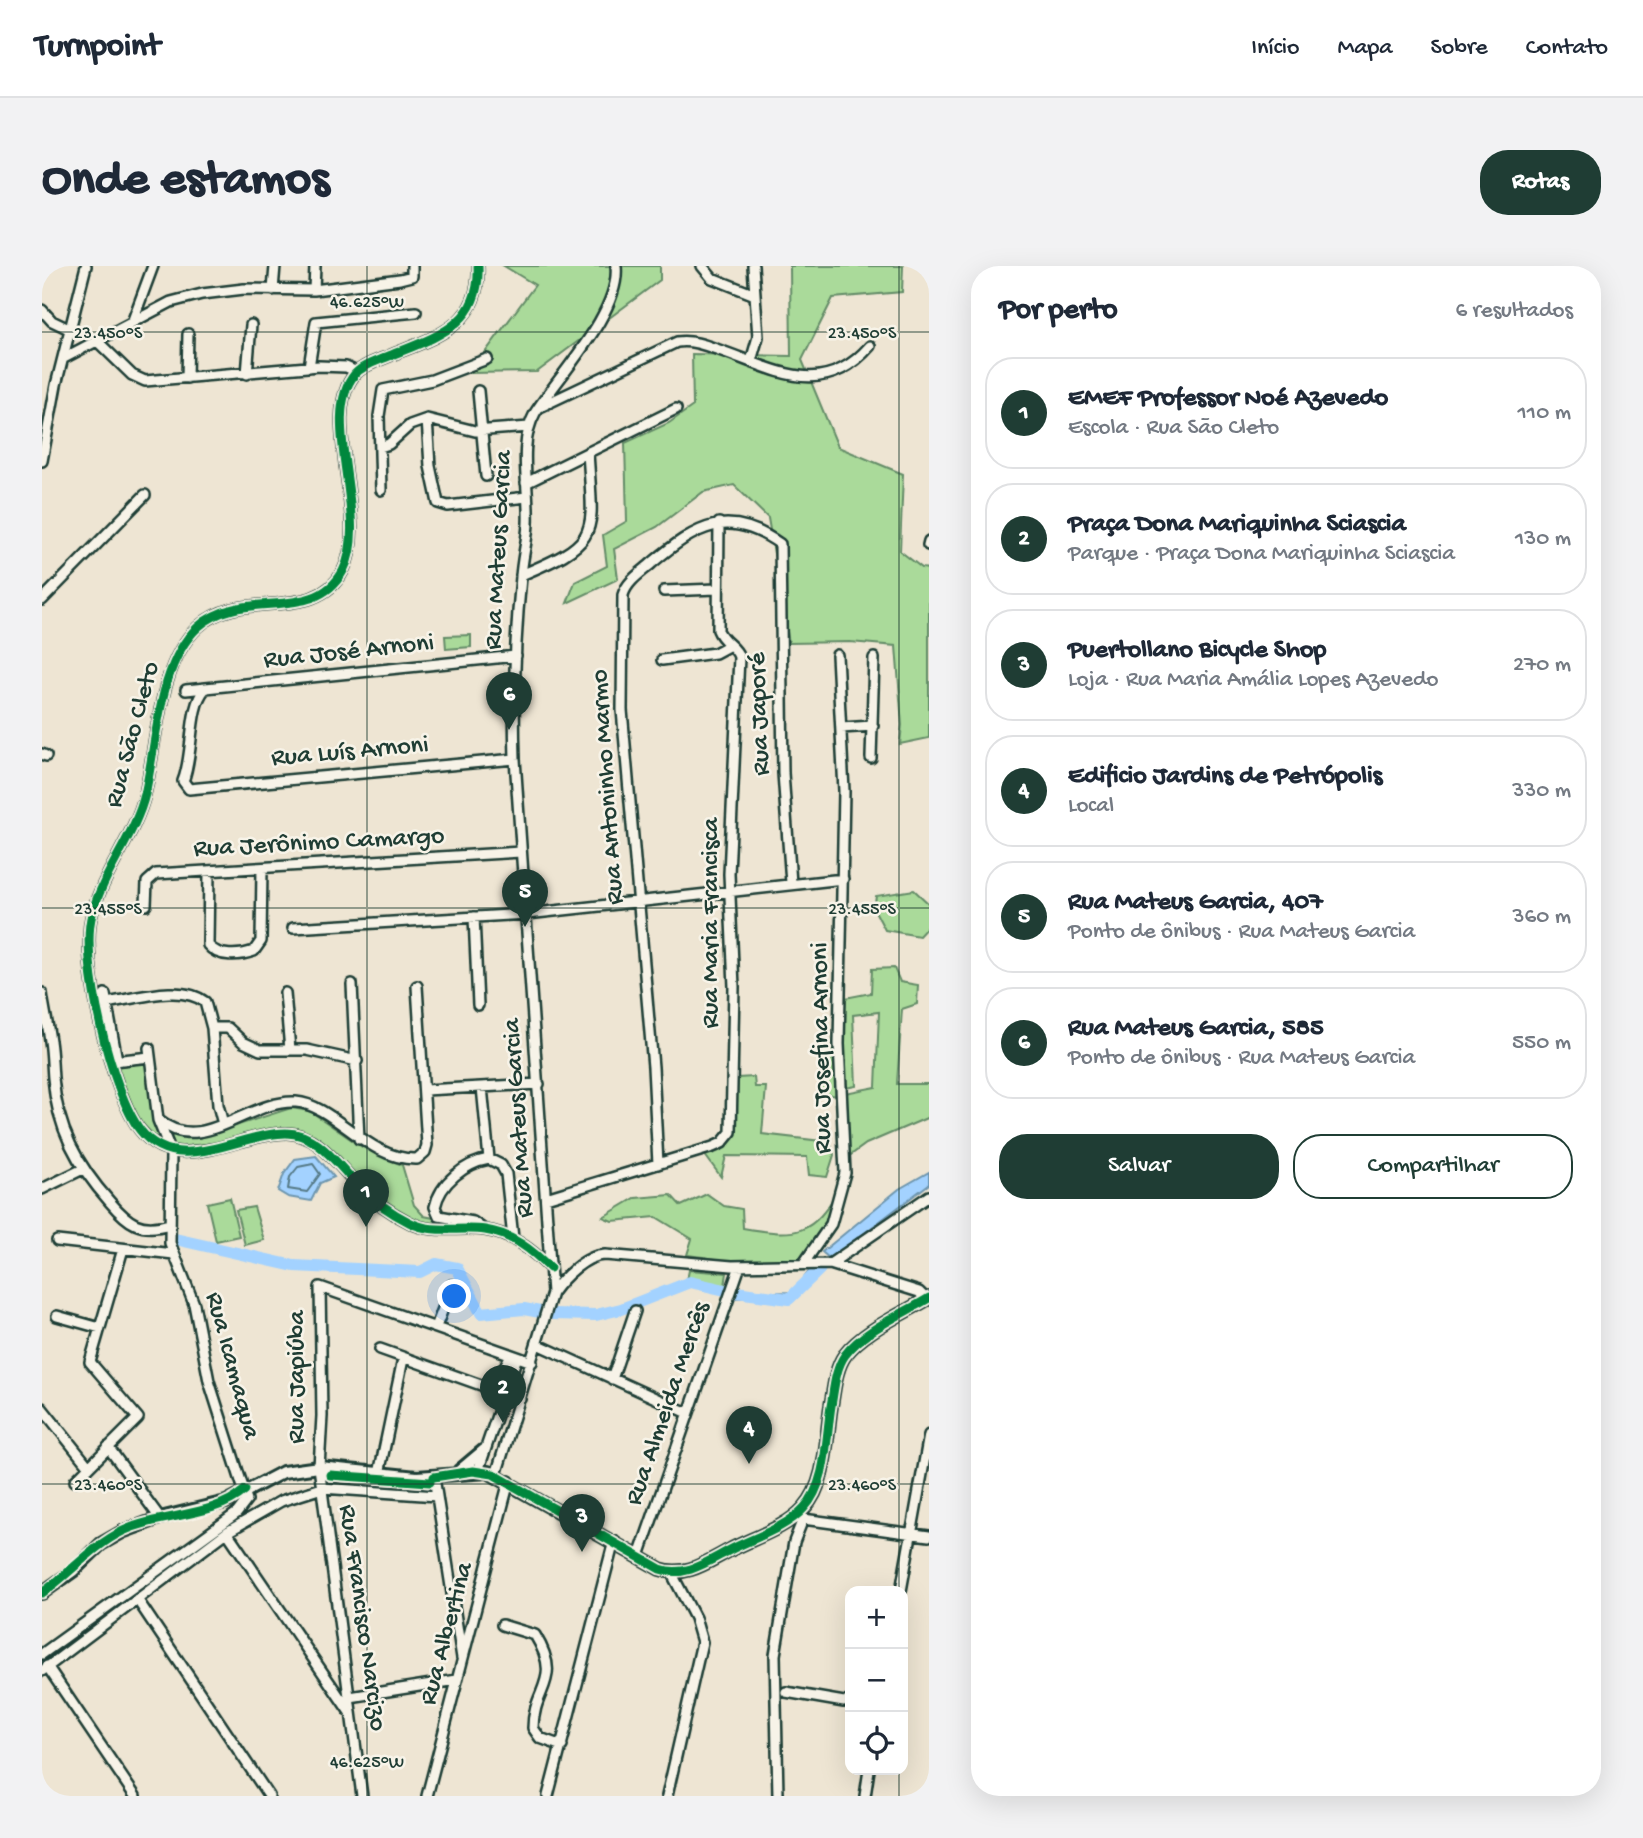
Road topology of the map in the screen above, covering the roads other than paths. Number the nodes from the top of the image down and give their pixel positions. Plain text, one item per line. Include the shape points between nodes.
1 (86, 266) edge
2 (153, 266) edge
3 (275, 266) edge
4 (315, 266) edge
5 (412, 266) edge
6 (478, 266) edge
7 (616, 266) edge
8 (702, 266) edge
9 (754, 266) edge
10 (273, 290) junction
11 (314, 290) junction
12 (755, 295) junction
13 (42, 310) edge
14 (416, 312) dead end
15 (133, 320) junction
16 (251, 326) dead end
17 (71, 330) junction
18 (188, 334) dead end
19 (96, 340) junction
20 (870, 346) dead end
21 (64, 358) junction
22 (487, 359) dead end
23 (751, 361) junction
24 (309, 368) junction
25 (357, 372) junction
26 (247, 374) junction
27 (187, 378) junction
28 (478, 391) dead end
29 (538, 408) junction
30 (676, 410) dead end
31 (426, 419) junction
32 (529, 427) junction
33 (482, 432) junction
34 (44, 440) edge
35 (380, 447) junction
36 (588, 452) junction
37 (42, 461) edge
38 (486, 475) dead end
39 (526, 483) junction
40 (381, 490) dead end
41 (145, 495) dead end
42 (527, 497) junction
43 (719, 523) junction
44 (521, 575) junction
45 (717, 589) junction
46 (664, 592) dead end
47 (42, 600) edge
48 (728, 646) junction
49 (837, 654) dead end
50 (516, 656) junction
51 (874, 658) dead end
52 (662, 660) dead end
53 (205, 689) junction
54 (186, 690) dead end
55 (873, 726) junction
56 (841, 728) junction
57 (872, 758) dead end
58 (514, 759) junction
59 (521, 852) junction
60 (262, 868) junction
61 (209, 871) junction
62 (843, 879) junction
63 (790, 883) junction
64 (729, 890) junction
65 (638, 901) junction
66 (146, 905) dead end
67 (527, 914) junction
68 (474, 917) junction
69 (293, 928) dead end
70 (352, 984) dead end
71 (417, 986) dead end
72 (42, 993) edge
73 (285, 993) dead end
74 (478, 1005) dead end
75 (44, 1027) edge
76 (212, 1028) junction
77 (290, 1050) junction
78 (114, 1061) junction
79 (357, 1061) junction
80 (539, 1084) junction
81 (482, 1087) junction
82 (425, 1090) junction
83 (158, 1120) junction
84 (223, 1124) junction
85 (359, 1139) junction
86 (171, 1152) junction
87 (489, 1159) junction
88 (658, 1164) junction
89 (83, 1169) junction
90 (42, 1189) edge
91 (929, 1196) edge
92 (546, 1198) junction
93 (169, 1224) junction
94 (482, 1229) junction
95 (513, 1238) junction
96 (57, 1241) dead end
97 (123, 1249) junction
98 (174, 1254) junction
99 (804, 1263) junction
100 (830, 1264) junction
101 (740, 1266) junction
102 (550, 1268) junction
103 (452, 1285) dead end
104 (552, 1293) junction
105 (928, 1299) edge
106 (635, 1311) dead end
107 (57, 1316) dead end
108 (436, 1327) junction
109 (100, 1328) junction
110 (537, 1344) junction
111 (380, 1349) dead end
112 (514, 1356) junction
113 (403, 1359) junction
114 (532, 1362) junction
115 (612, 1378) junction
116 (493, 1388) junction
117 (504, 1394) junction
118 (520, 1399) junction
119 (42, 1408) edge
120 (688, 1413) junction
121 (929, 1435) edge
122 (108, 1447) junction
123 (484, 1450) junction
124 (319, 1466) junction
125 (89, 1467) junction
126 (478, 1471) junction
127 (379, 1474) junction
128 (456, 1474) junction
129 (496, 1475) junction
130 (434, 1477) junction
131 (75, 1481) dead end
132 (509, 1481) junction
133 (322, 1488) junction
134 (245, 1490) junction
135 (437, 1496) junction
136 (800, 1516) junction
137 (160, 1518) junction
138 (228, 1532) junction
139 (912, 1534) junction
140 (929, 1536) edge
141 (614, 1541) junction
142 (639, 1556) junction
143 (671, 1572) junction
144 (902, 1586) edge
145 (42, 1593) edge
146 (137, 1599) junction
147 (502, 1626) dead end
148 (42, 1654) edge
149 (463, 1663) junction
150 (44, 1668) edge
151 (457, 1680) junction
152 (781, 1692) junction
153 (350, 1697) junction
154 (844, 1702) dead end
155 (352, 1715) junction
156 (562, 1746) junction
157 (868, 1775) edge
158 (135, 1796) edge
159 (269, 1796) edge
160 (362, 1796) edge
161 (427, 1796) edge
162 (548, 1796) edge
163 (667, 1796) edge
164 (778, 1796) edge
165 (865, 1796) edge

1 - 17 street
2 - 15 street
3 - 10 street
4 - 11 street
5 - 11 street via 411,277
6 - 25 street via 476,297 455,324
7 - 29 street, Rua Mateus Garcia via 611,305
8 - 12 street via 712,278
9 - 12 street
10 - 11 street
10 - 15 street via 202,293
12 - 23 street via 758,343
13 - 17 street
14 - 24 street via 316,321
15 - 19 street
16 - 26 street
17 - 21 street
18 - 27 street
19 - 21 street
19 - 27 street via 132,375 145,381
20 - 23 street via 852,365 818,377 795,377
21 - 34 street
22 - 35 street via 432,380 385,389 379,416
23 - 29 street via 695,342 677,342
24 - 25 street via 346,367
24 - 26 street
25 - 78 street, Rua São Cleto via 347,387 342,414 351,528 349,556 341,575 310,599 236,606 216,613 189,636 176,656 143,801 90,925 95,991
26 - 27 street
28 - 33 street
29 - 32 street, Rua Mateus Garcia
30 - 36 street
31 - 33 street
31 - 35 street
31 - 42 street via 438,503 448,506
32 - 33 street
32 - 39 street, Rua Mateus Garcia
33 - 38 street
34 - 37 street
35 - 40 street
36 - 39 street
36 - 44 street via 592,520 586,539 570,552
39 - 42 street, Rua Mateus Garcia
41 - 47 street
42 - 44 street, Rua Mateus Garcia
43 - 45 street, Rua Maria Francisca
43 - 63 street, Rua Japoré via 744,524 779,544
43 - 65 street, Rua Antoninho Marmo via 681,541 624,592 620,668
44 - 50 street, Rua Mateus Garcia
45 - 46 street
45 - 48 street, Rua Maria Francisca via 718,630
48 - 52 street via 715,653
48 - 64 street, Rua Maria Francisca via 739,657
49 - 56 street, Rua Josefina Arnoni
50 - 53 street, Rua José Arnoni
50 - 58 street, Rua Mateus Garcia
51 - 55 street
53 - 54 street, Rua José Arnoni
53 - 58 street, Rua Luís Arnoni via 198,702 183,781 189,789
55 - 56 street
55 - 57 street
56 - 62 street, Rua Josefina Arnoni
58 - 59 street, Rua Mateus Garcia
59 - 60 street, Rua Jerônimo Camargo
59 - 67 street, Rua Mateus Garcia
60 - 61 street, Rua Jerônimo Camargo
60 - 61 street via 261,941 254,951 236,955 215,953 208,945
61 - 66 street, Rua Jerônimo Camargo via 152,876 147,882
62 - 63 street
62 - 99 street, Rua Josefina Arnoni via 839,1064 845,1173 831,1224
63 - 64 street
64 - 65 street
64 - 88 street, Rua Maria Francisca via 734,987 731,1132 722,1143
65 - 67 street
65 - 88 street, Rua Antoninho Marmo
67 - 68 street
67 - 80 street, Rua Mateus Garcia
68 - 69 street
68 - 74 street
70 - 79 street
71 - 82 street
72 - 75 street
73 - 77 street
75 - 89 street via 60,1119
76 - 77 street via 228,1028 252,1048
76 - 78 street, Rua São Cleto via 205,1002 193,995 105,999
76 - 84 street
77 - 79 street
78 - 83 street via 149,1053
78 - 86 street, Rua São Cleto via 137,1125 150,1140
79 - 85 street
80 - 81 street
80 - 92 street, Rua Mateus Garcia
81 - 82 street
81 - 87 street
82 - 85 street via 427,1145 421,1157 396,1156
83 - 84 street via 189,1134
83 - 86 street
84 - 85 street via 278,1104 300,1103
86 - 93 street, Rua Icamaqua
86 - 94 street via 229,1146 274,1134 305,1136 370,1196 411,1223 441,1230
87 - 94 street via 464,1167 445,1186 435,1207 439,1216 473,1222
87 - 95 street via 506,1174
88 - 92 street, Rua Maria Francisca
89 - 90 street
89 - 93 street via 131,1224 150,1229
91 - 100 street
92 - 102 street, Rua Mateus Garcia
93 - 98 street, Rua Icamaqua
94 - 95 street
95 - 102 street
96 - 97 street
97 - 98 street
97 - 109 street
98 - 134 street, Rua Icamaqua via 194,1304 209,1381
99 - 100 street
99 - 101 street
100 - 105 street via 919,1292
101 - 104 street via 599,1255 574,1270
101 - 120 street, Rua Almeida Mercês
102 - 104 street, Rua Mateus Garcia
103 - 108 street
104 - 110 street, Rua Mateus Garcia
105 - 136 main road via 875,1330 845,1355 817,1485
106 - 115 street
107 - 109 street
108 - 112 street
108 - 124 street, Rua Japiúba via 320,1287
109 - 122 street via 91,1364 138,1418
110 - 114 street, Rua Mateus Garcia
110 - 115 street
111 - 113 street
112 - 114 street
112 - 116 street
112 - 117 street
113 - 116 street
113 - 127 street
114 - 118 street, Rua Mateus Garcia
115 - 120 street
116 - 117 street
117 - 118 street
117 - 123 street
118 - 129 street, Rua Mateus Garcia
119 - 125 street
120 - 142 street, Rua Almeida Mercês
121 - 139 street
122 - 125 street
122 - 137 street
123 - 126 street
123 - 128 main road
124 - 127 main road
124 - 133 street, Rua Japiúba
124 - 134 main road via 283,1472
125 - 131 street
126 - 128 main road
126 - 129 main road
127 - 130 main road
128 - 130 main road
129 - 132 main road
130 - 135 street
132 - 141 main road
132 - 149 street, Rua Albertina
133 - 135 street
133 - 138 street via 281,1501
133 - 153 street, Rua Francisco Narcizo
134 - 137 main road via 237,1498 209,1508
134 - 148 street via 247,1500 237,1513
135 - 149 street
136 - 139 street
136 - 143 main road via 704,1564
136 - 152 street via 777,1631
137 - 145 main road via 109,1539
138 - 146 street
138 - 155 street
139 - 140 street
139 - 144 street
141 - 142 main road
141 - 156 street
142 - 143 main road
143 - 163 street via 702,1642
146 - 150 street
146 - 159 street
147 - 156 street via 536,1635 543,1647 549,1670 533,1728 540,1738
149 - 151 street, Rua Albertina
150 - 158 street
151 - 153 street
151 - 161 street, Rua Albertina
152 - 154 street
152 - 164 street
153 - 155 street, Rua Francisco Narcizo
155 - 160 street, Rua Francisco Narcizo
156 - 162 street
157 - 165 street

